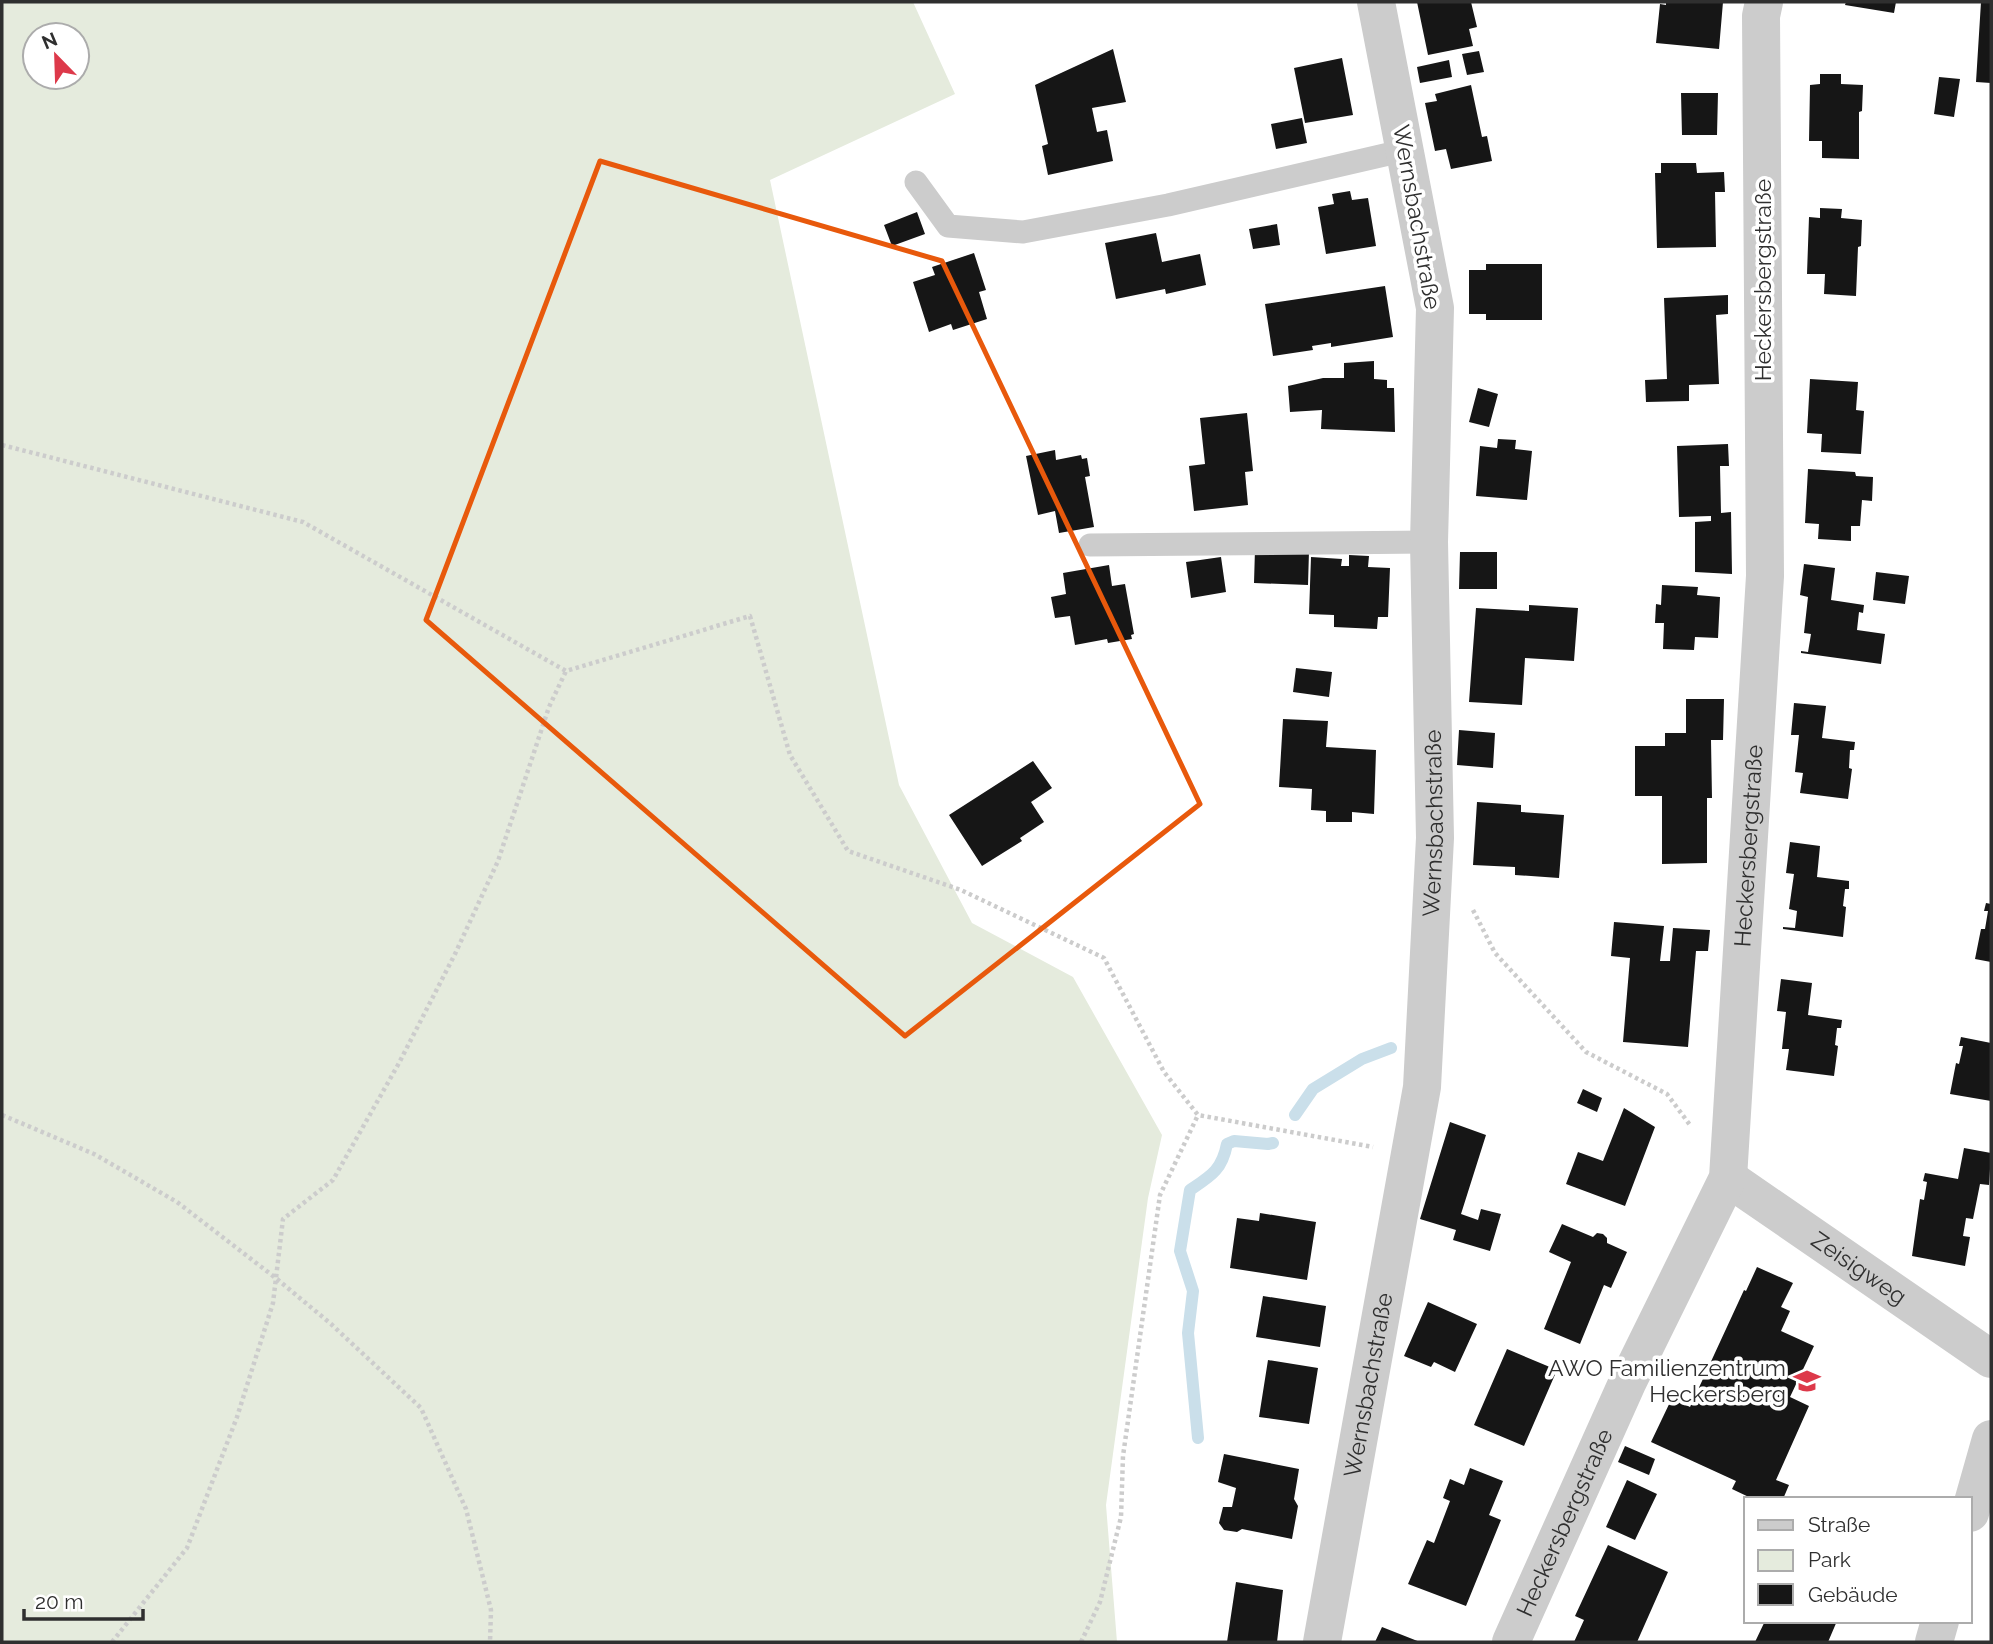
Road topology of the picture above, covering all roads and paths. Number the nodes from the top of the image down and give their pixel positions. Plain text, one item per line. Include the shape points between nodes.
1 (1376, 2) edge
2 (1764, 2) edge
3 (1406, 150) junction
4 (916, 182) dead end
5 (2, 445) edge
6 (1429, 542) junction
7 (1090, 545) dead end
8 (566, 671) junction
9 (1471, 907) dead end
10 (2, 1115) edge
11 (1198, 1115) junction
12 (1411, 1154) junction
13 (1728, 1178) junction
14 (277, 1279) junction
15 (1991, 1359) edge
16 (1991, 1439) edge
17 (1972, 1506) edge
18 (1939, 1623) edge
19 (112, 1642) edge
20 (491, 1642) edge
21 (1081, 1642) edge
22 (1322, 1642) edge
23 (1511, 1642) edge
24 (1934, 1642) edge

1 - 3 street, Wernsbachstraße
2 - 13 street, Heckersbergstraße via 1765,576
3 - 4 lane via 1168,205 1023,232 948,226
3 - 6 street, Wernsbachstraße via 1435,308
5 - 8 path via 303,522
6 - 7 lane
6 - 12 street, Wernsbachstraße via 1435,838 1422,1087
8 - 11 path via 750,615 790,755 848,851 961,890 1104,958 1164,1072
8 - 14 path via 549,707 498,861 455,954 333,1180 283,1219
9 - 13 path via 1495,953 1586,1052 1667,1094
10 - 14 path via 94,1154 177,1202
11 - 12 path
11 - 21 path via 1160,1195 1124,1456 1121,1517 1100,1602
12 - 22 street, Wernsbachstraße
13 - 15 street, Zeisigweg
13 - 23 street, Heckersbergstraße via 1628,1381
14 - 19 path via 237,1417 187,1549
14 - 20 path via 421,1408 466,1509 491,1611
16 - 17 street
18 - 24 street

